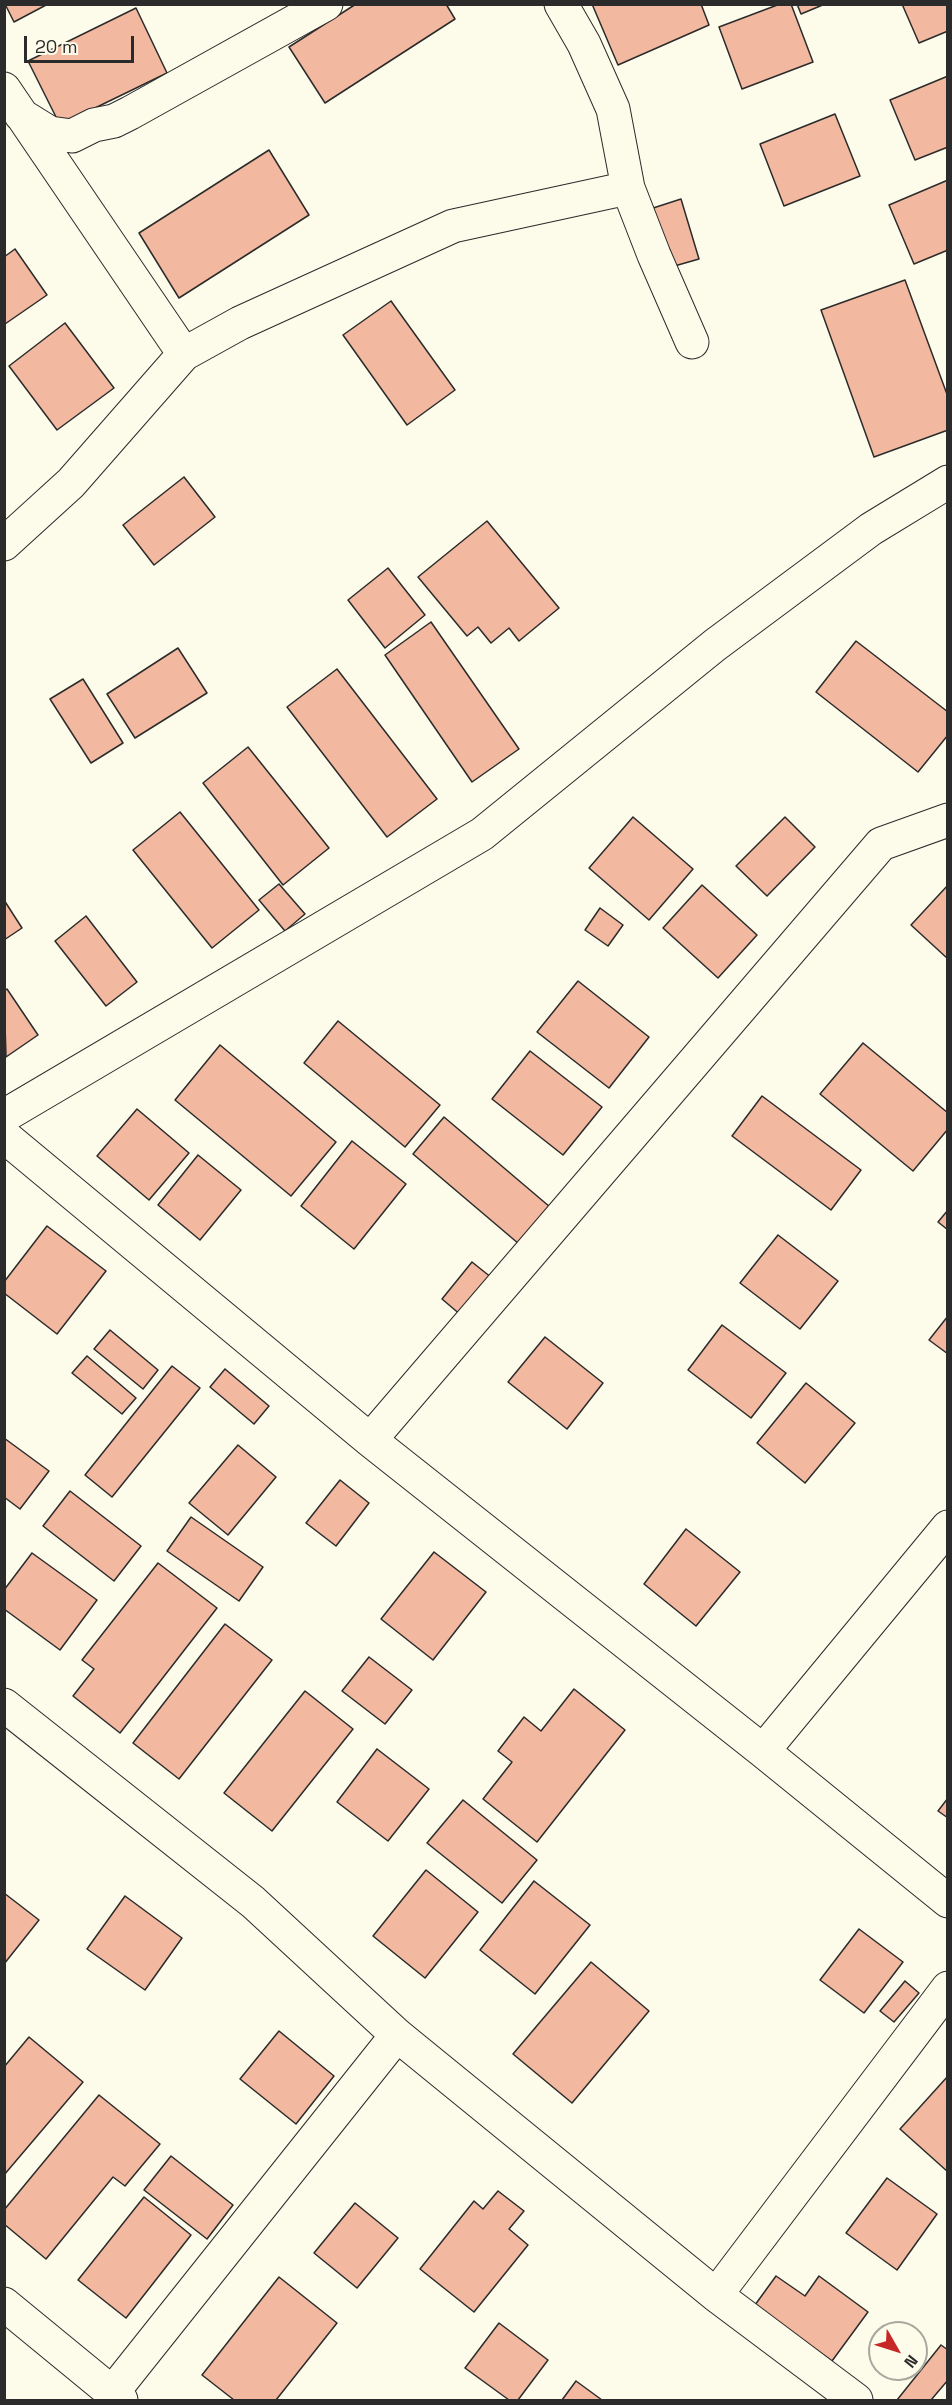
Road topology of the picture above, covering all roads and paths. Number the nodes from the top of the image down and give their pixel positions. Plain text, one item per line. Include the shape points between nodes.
1 (326, 4) edge
2 (561, 4) edge
3 (10, 110) edge
4 (628, 188) junction
5 (692, 342) dead end
6 (184, 354) junction
7 (948, 482) edge
8 (4, 544) edge
9 (948, 820) edge
10 (4, 1116) edge
11 (4, 1136) edge
12 (370, 1440) junction
13 (948, 1527) edge
14 (4, 1705) edge
15 (763, 1751) junction
16 (948, 1901) edge
17 (948, 1988) edge
18 (397, 2035) junction
19 (716, 2295) junction
20 (4, 2304) edge
21 (117, 2397) edge
22 (856, 2400) edge

1 - 3 street via 130,113 72,136 50,133
2 - 4 street via 613,109
3 - 6 street
4 - 5 street
4 - 6 street via 453,226 240,323
6 - 8 street via 71,483
7 - 10 street via 871,529 715,645 482,834
9 - 12 street via 881,844
11 - 12 street
12 - 15 street
13 - 15 street
14 - 18 street via 253,1902
15 - 16 street
17 - 19 street
18 - 19 street
18 - 21 street
19 - 22 street
20 - 21 street

